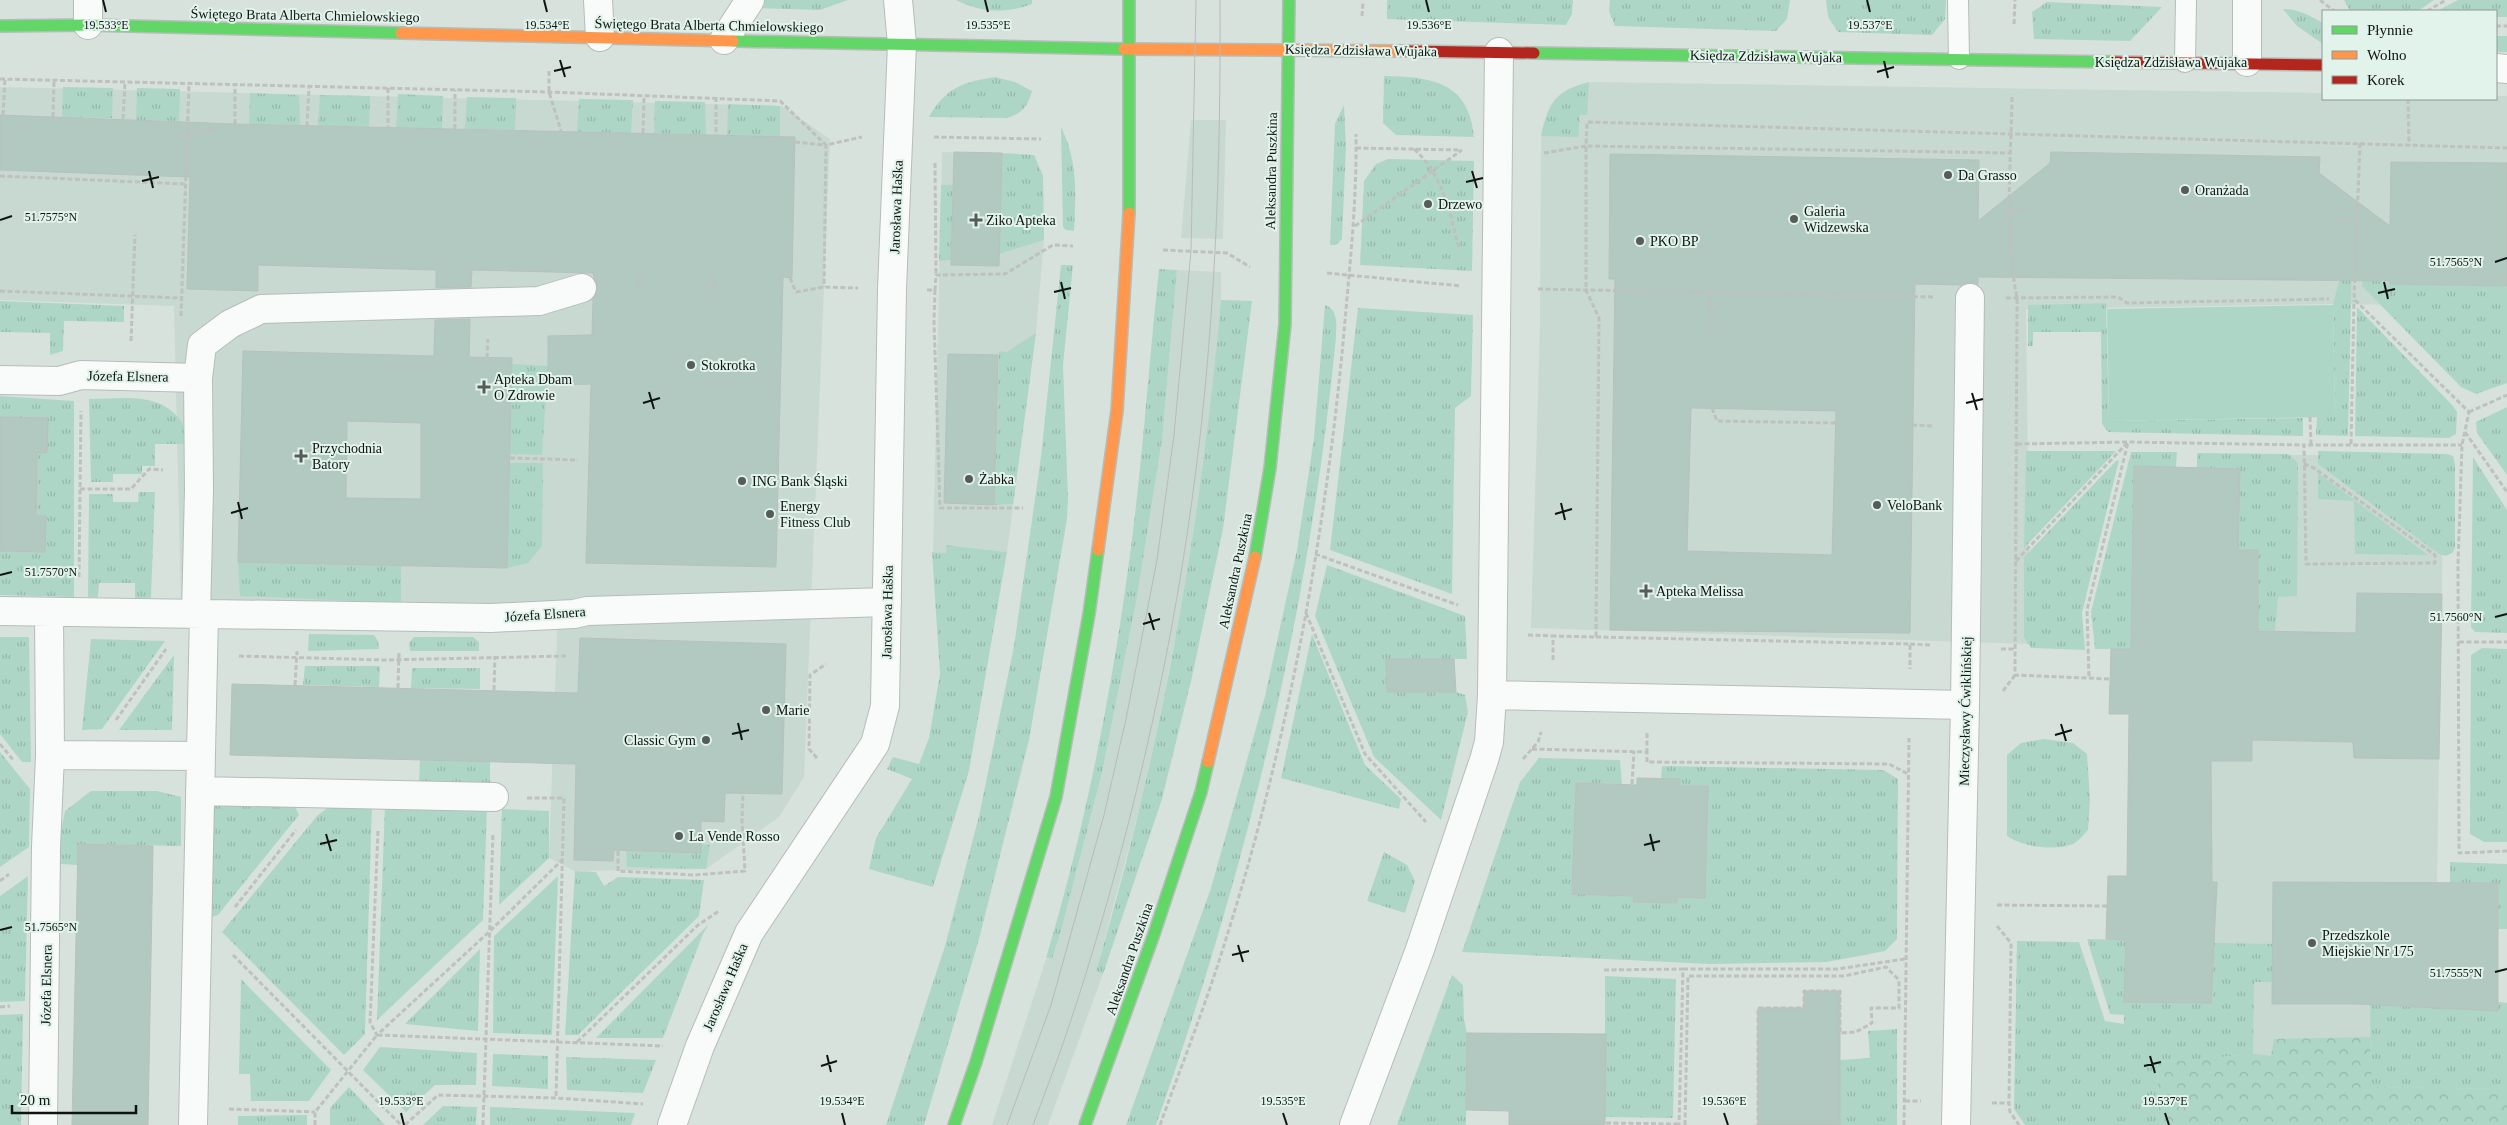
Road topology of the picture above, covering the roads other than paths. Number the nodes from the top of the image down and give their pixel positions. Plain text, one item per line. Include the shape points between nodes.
1 (598, 0) edge
2 (750, 0) edge
3 (898, 0) edge
4 (1129, 0) edge
5 (1289, 0) edge
6 (1958, 0) edge
7 (2186, 0) edge
8 (2247, 0) edge
9 (88, 13) edge
10 (0, 26) edge
11 (600, 38) junction
12 (724, 40) junction
13 (902, 44) junction
14 (1208, 49) joint
15 (1288, 49) junction
16 (1129, 50) junction
17 (1499, 52) junction
18 (1958, 59) junction
19 (2185, 62) junction
20 (2246, 62) junction
21 (2322, 65) edge
22 (582, 288) dead end
23 (1970, 298) road end
24 (188, 378) junction
25 (0, 380) edge
26 (886, 602) junction
27 (0, 611) edge
28 (49, 612) junction
29 (200, 614) junction
30 (1492, 694) junction
31 (1965, 705) junction
32 (50, 755) junction
33 (201, 756) junction
34 (200, 791) junction
35 (494, 797) road end
36 (43, 1125) edge
37 (193, 1125) edge
38 (672, 1125) edge
39 (954, 1125) edge
40 (1085, 1125) edge
41 (1354, 1125) edge
42 (1956, 1125) edge

1 - 11 street
2 - 12 street
3 - 13 street, Jarosława Haška
4 - 16 street
5 - 15 street, Aleksandra Puszkina
6 - 18 lane
7 - 19 lane
8 - 20 street
9 - 10 street, Świętego Brata Alberta Chmielowskiego
9 - 11 street, Świętego Brata Alberta Chmielowskiego
11 - 12 street, Świętego Brata Alberta Chmielowskiego
12 - 13 street, Świętego Brata Alberta Chmielowskiego
13 - 16 street, Świętego Brata Alberta Chmielowskiego
13 - 26 street, Jarosława Haška via 892,289
14 - 15 street, Księdza Zdzisława Wujaka
14 - 16 street, Świętego Brata Alberta Chmielowskiego
15 - 17 street, Księdza Zdzisława Wujaka
15 - 40 street, Aleksandra Puszkina via 1285,324 1270,468 1254,562 1201,792
16 - 39 street via 1127,267 1117,411 1089,614 1056,797
17 - 18 street, Księdza Zdzisława Wujaka
17 - 30 street
18 - 19 street, Księdza Zdzisława Wujaka
19 - 20 street, Księdza Zdzisława Wujaka
20 - 21 street, Księdza Zdzisława Wujaka
22 - 24 street via 539,301 261,309 230,324 202,345
23 - 31 street, Mieczysławy Ćwiklińskiej
24 - 25 street, Józefa Elsnera via 81,375 59,381
24 - 29 street via 198,470
26 - 29 street, Józefa Elsnera via 587,611 491,618
26 - 38 street, Jarosława Haška via 885,706 875,744 749,933 700,1046
27 - 28 street, Józefa Elsnera
28 - 29 street, Józefa Elsnera
28 - 32 street, Józefa Elsnera
29 - 33 street
30 - 31 street
30 - 41 street via 1489,742 1484,760 1419,952
31 - 42 street, Mieczysławy Ćwiklińskiej
32 - 33 street
32 - 36 street, Józefa Elsnera
33 - 34 street
34 - 35 street
34 - 37 street via 204,935

